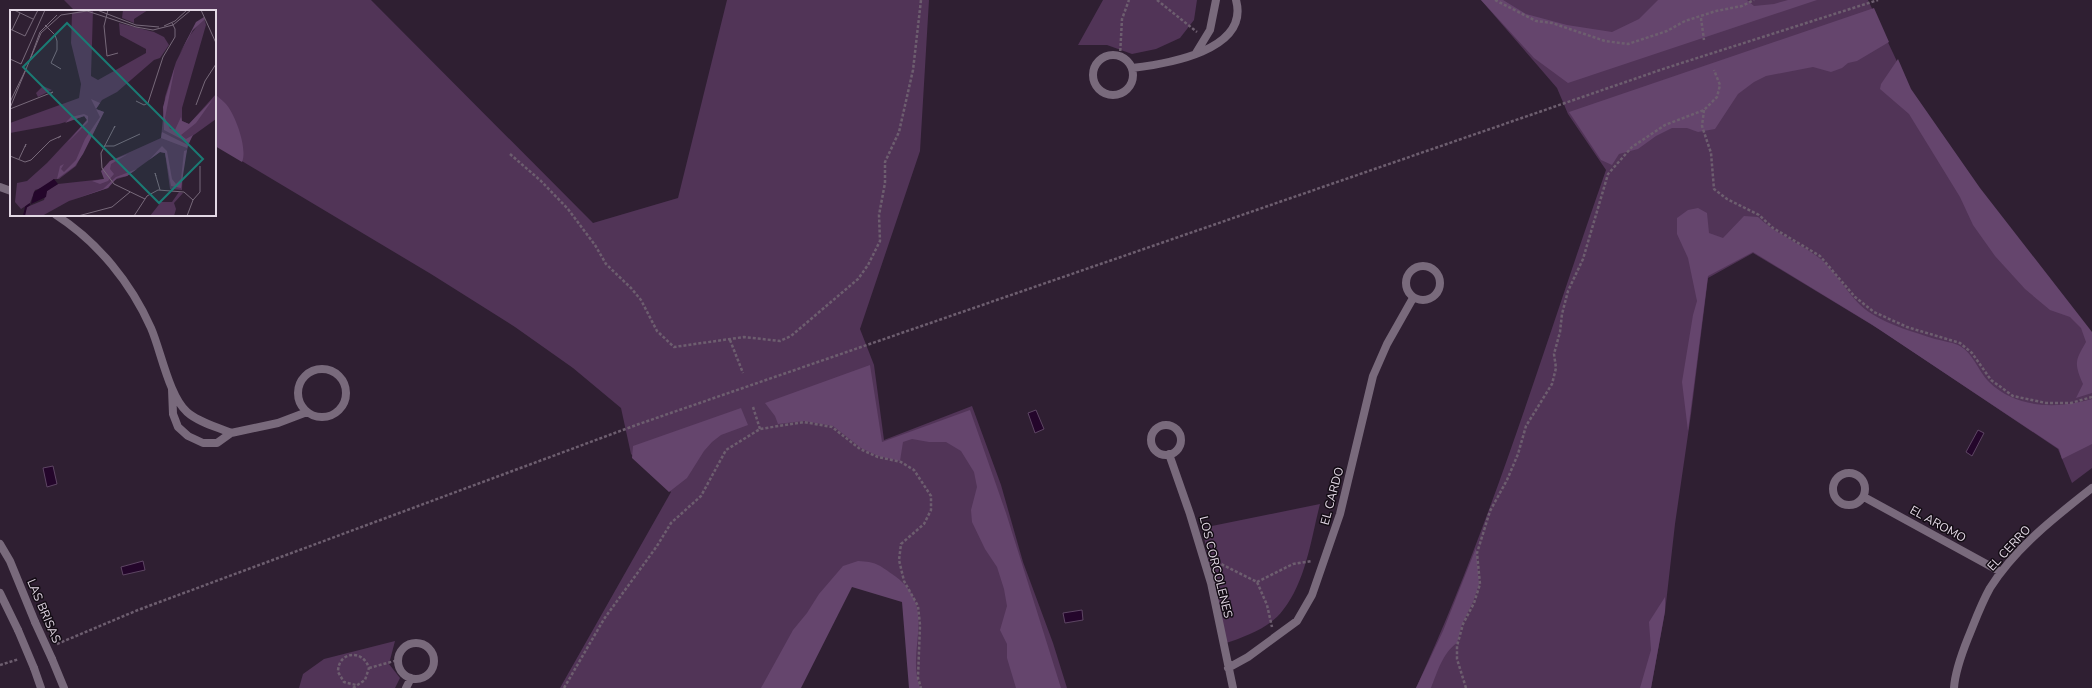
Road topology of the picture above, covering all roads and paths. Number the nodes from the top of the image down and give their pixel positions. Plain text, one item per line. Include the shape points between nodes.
1 (921, 0) edge
2 (1129, 0) edge
3 (1157, 0) edge
4 (1216, 0) edge
5 (1236, 0) edge
6 (1495, 0) edge
7 (1754, 0) edge
8 (1878, 0) edge
9 (1701, 18) junction
10 (1206, 40) junction
11 (1704, 40) dead end
12 (1196, 53) junction
13 (1120, 56) junction
14 (1132, 68) junction
15 (1714, 70) dead end
16 (1704, 110) junction
17 (510, 154) dead end
18 (0, 187) edge
19 (10, 191) edge
20 (57, 216) edge
21 (1413, 298) junction
22 (730, 340) junction
23 (743, 373) dead end
24 (172, 388) junction
25 (2092, 397) edge
26 (753, 407) dead end
27 (307, 412) junction
28 (760, 429) junction
29 (231, 433) junction
30 (1169, 454) dead end
31 (2092, 488) edge
32 (1864, 497) junction
33 (0, 544) edge
34 (1202, 551) junction
35 (1326, 559) junction
36 (2001, 572) junction
37 (1257, 582) junction
38 (0, 594) edge
39 (1272, 639) junction
40 (51, 646) dead end
41 (22, 658) dead end
42 (398, 660) junction
43 (0, 665) edge
44 (369, 668) junction
45 (1228, 668) junction
46 (411, 678) junction
47 (356, 685) junction
48 (41, 688) edge
49 (64, 688) edge
50 (353, 688) edge
51 (406, 688) edge
52 (564, 688) edge
53 (921, 688) edge
54 (1233, 688) edge
55 (1466, 688) edge
56 (1954, 688) edge

1 - 22 path via 912,70 899,132 885,162 885,183 879,215 880,241 868,265 842,294 791,336 780,341 744,337
2 - 13 path via 1122,19
3 - 10 path
4 - 10 street
5 - 12 street via 1237,16 1233,30 1217,44
6 - 9 path via 1536,21 1552,23 1605,41 1628,44 1667,31 1685,21
7 - 9 path
8 - 40 path via 1666,68 639,424 138,610
9 - 11 path
10 - 12 street
12 - 14 street
13 - 14 street
13 - 14 street via 1107,56 1096,64 1093,77 1099,89 1110,94 1123,92 1131,81
15 - 16 path via 1720,84 1717,97
16 - 25 path via 1702,126 1712,153 1714,189 1727,199 1759,215 1773,228 1820,256 1855,297 1874,312 1907,327 1960,343 1972,353 1991,380 2013,396 2046,404 2071,403
16 - 55 path via 1665,125 1632,147 1608,174 1583,259 1568,291 1554,354 1556,368 1552,384 1526,426 1507,480 1490,511 1477,553 1480,584 1463,624 1457,646 1457,659
17 - 22 path via 542,181 568,210 606,264 641,300 657,331 674,347
18 - 19 street
20 - 24 street via 102,253 128,286 151,329
21 - 21 street via 1427,300 1437,292 1440,282 1434,270 1422,266 1409,272 1405,284
21 - 35 street, EL CARDO via 1387,344 1373,376 1340,514
22 - 23 path
24 - 29 street via 186,412
24 - 29 street via 172,414 178,427 188,436 203,443 217,443
26 - 28 path
27 - 27 street via 320,418 338,412 347,396 345,383 340,376 333,371 318,369 310,371 302,379 298,387 298,396 300,404
27 - 29 street via 278,423
28 - 52 path via 726,450 701,496 671,523 604,619
28 - 53 path via 804,422 832,427 860,449 902,462 914,470 931,496 931,510 924,524 901,544 899,560 904,581 918,606 918,678
30 - 34 street, LOS CORCOLENES
31 - 36 street, EL CERRO via 2037,534
32 - 32 street via 1865,485 1859,475 1847,472 1841,474 1834,483 1834,496 1842,504 1854,504
32 - 36 street, EL AROMO
33 - 49 street, LAS BRISAS, bridge via 10,561
34 - 37 path via 1219,564
34 - 45 street, LOS CORCOLENES
35 - 37 path via 1293,564
35 - 39 street, EL CARDO via 1312,595 1297,622
36 - 56 street, EL CERRO via 1978,612 1964,649
37 - 39 path via 1267,605
38 - 48 street, bridge via 18,630
39 - 45 street, EL CARDO
41 - 43 path
42 - 44 path
42 - 46 street via 400,670
42 - 46 street via 401,650 409,644 423,644 431,651 434,660 430,672 422,677
44 - 47 path via 365,680
44 - 47 path via 365,658 360,655 350,654 343,658 338,666 338,674 344,682
45 - 54 street, LOS CORCOLENES
46 - 51 street
47 - 50 path

